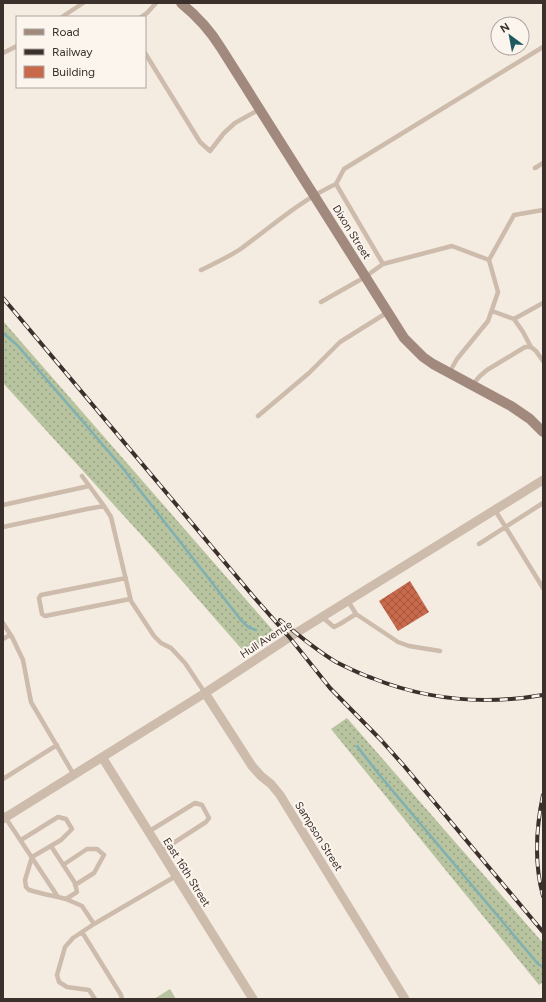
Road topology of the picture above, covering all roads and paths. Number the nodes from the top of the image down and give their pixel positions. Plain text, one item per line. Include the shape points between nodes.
1 (83, 3) edge
2 (156, 3) edge
3 (181, 3) edge
4 (64, 16) edge
5 (142, 16) edge
6 (16, 46) edge
7 (543, 46) edge
8 (3, 53) edge
9 (146, 55) edge
10 (260, 109) junction
11 (543, 163) edge
12 (535, 168) dead end
13 (336, 184) junction
14 (314, 196) junction
15 (543, 210) edge
16 (489, 260) junction
17 (383, 264) junction
18 (201, 270) dead end
19 (365, 276) junction
20 (321, 302) dead end
21 (543, 302) edge
22 (492, 311) junction
23 (388, 312) junction
24 (514, 319) junction
25 (531, 347) junction
26 (543, 361) edge
27 (449, 373) junction
28 (472, 385) junction
29 (258, 416) dead end
30 (543, 432) edge
31 (82, 476) dead end
32 (543, 480) edge
33 (89, 486) junction
34 (3, 505) edge
35 (542, 505) edge
36 (104, 506) junction
37 (495, 510) junction
38 (3, 527) edge
39 (506, 527) junction
40 (478, 544) dead end
41 (126, 578) junction
42 (543, 588) edge
43 (130, 599) junction
44 (348, 601) junction
45 (356, 614) junction
46 (322, 617) junction
47 (3, 624) edge
48 (10, 635) junction
49 (3, 639) edge
50 (440, 650) dead end
51 (205, 692) junction
52 (57, 745) junction
53 (102, 757) junction
54 (74, 775) junction
55 (3, 779) edge
56 (4, 817) edge
57 (148, 832) junction
58 (21, 840) junction
59 (51, 846) junction
60 (161, 851) junction
61 (32, 857) junction
62 (63, 865) junction
63 (176, 876) junction
64 (75, 885) junction
65 (58, 897) junction
66 (66, 899) junction
67 (94, 924) junction
68 (82, 932) junction
69 (95, 999) edge
70 (122, 999) edge
71 (253, 999) edge
72 (406, 999) edge

1 - 4 lane
2 - 5 lane
3 - 10 street, Dixon Street via 202,21 212,34
6 - 8 lane
7 - 13 lane via 344,169
9 - 10 lane via 200,142 210,151 235,123
10 - 14 street, Dixon Street
11 - 12 lane
13 - 14 lane
13 - 17 lane
14 - 18 lane via 240,249
14 - 19 street, Dixon Street
15 - 16 lane via 514,215
16 - 17 lane via 452,246
16 - 22 lane via 498,292
17 - 19 lane
19 - 20 lane
19 - 23 street, Dixon Street
21 - 24 lane
22 - 24 lane
22 - 27 lane via 488,321 457,358
23 - 27 street, Dixon Street via 404,338 422,356
23 - 29 lane via 340,342 309,373
24 - 25 lane
25 - 26 lane
25 - 28 lane via 525,347 487,370
27 - 28 street, Dixon Street
28 - 30 street, Dixon Street via 511,406
31 - 33 lane
32 - 37 street, Hull Avenue
33 - 34 lane
33 - 36 lane
35 - 39 lane
36 - 38 lane
36 - 41 lane via 111,517
37 - 39 lane
37 - 44 street, Hull Avenue
39 - 40 lane
39 - 42 lane
41 - 43 lane
41 - 43 lane via 42,595 39,598 42,614 45,616
43 - 51 lane via 154,636 171,648 185,663
44 - 45 lane
44 - 46 street, Hull Avenue
45 - 46 lane via 334,627
45 - 50 lane via 398,642
46 - 51 street, Hull Avenue
47 - 48 lane
48 - 49 lane
48 - 52 lane via 23,660 31,702
51 - 53 street, Hull Avenue
51 - 72 street, Sampson Street via 252,766 280,795
52 - 54 lane
52 - 55 lane
53 - 54 street, Hull Avenue
53 - 57 street, East 16th Street
54 - 56 street, Hull Avenue
56 - 58 lane
57 - 60 street, East 16th Street
57 - 60 lane via 195,803 202,805 209,818 206,822
58 - 59 lane via 58,817 66,819 72,829
58 - 61 lane
59 - 61 lane
59 - 62 lane
60 - 63 street, East 16th Street
61 - 65 lane
61 - 65 lane via 25,880 26,886 29,890
62 - 64 lane
62 - 64 lane via 87,849 97,849 104,855 94,873
63 - 67 lane
63 - 71 street, East 16th Street
64 - 66 lane via 77,892
65 - 66 lane
66 - 67 lane via 82,906
67 - 68 lane
68 - 69 lane via 65,947 57,975 59,982 67,987 89,990
68 - 70 lane

